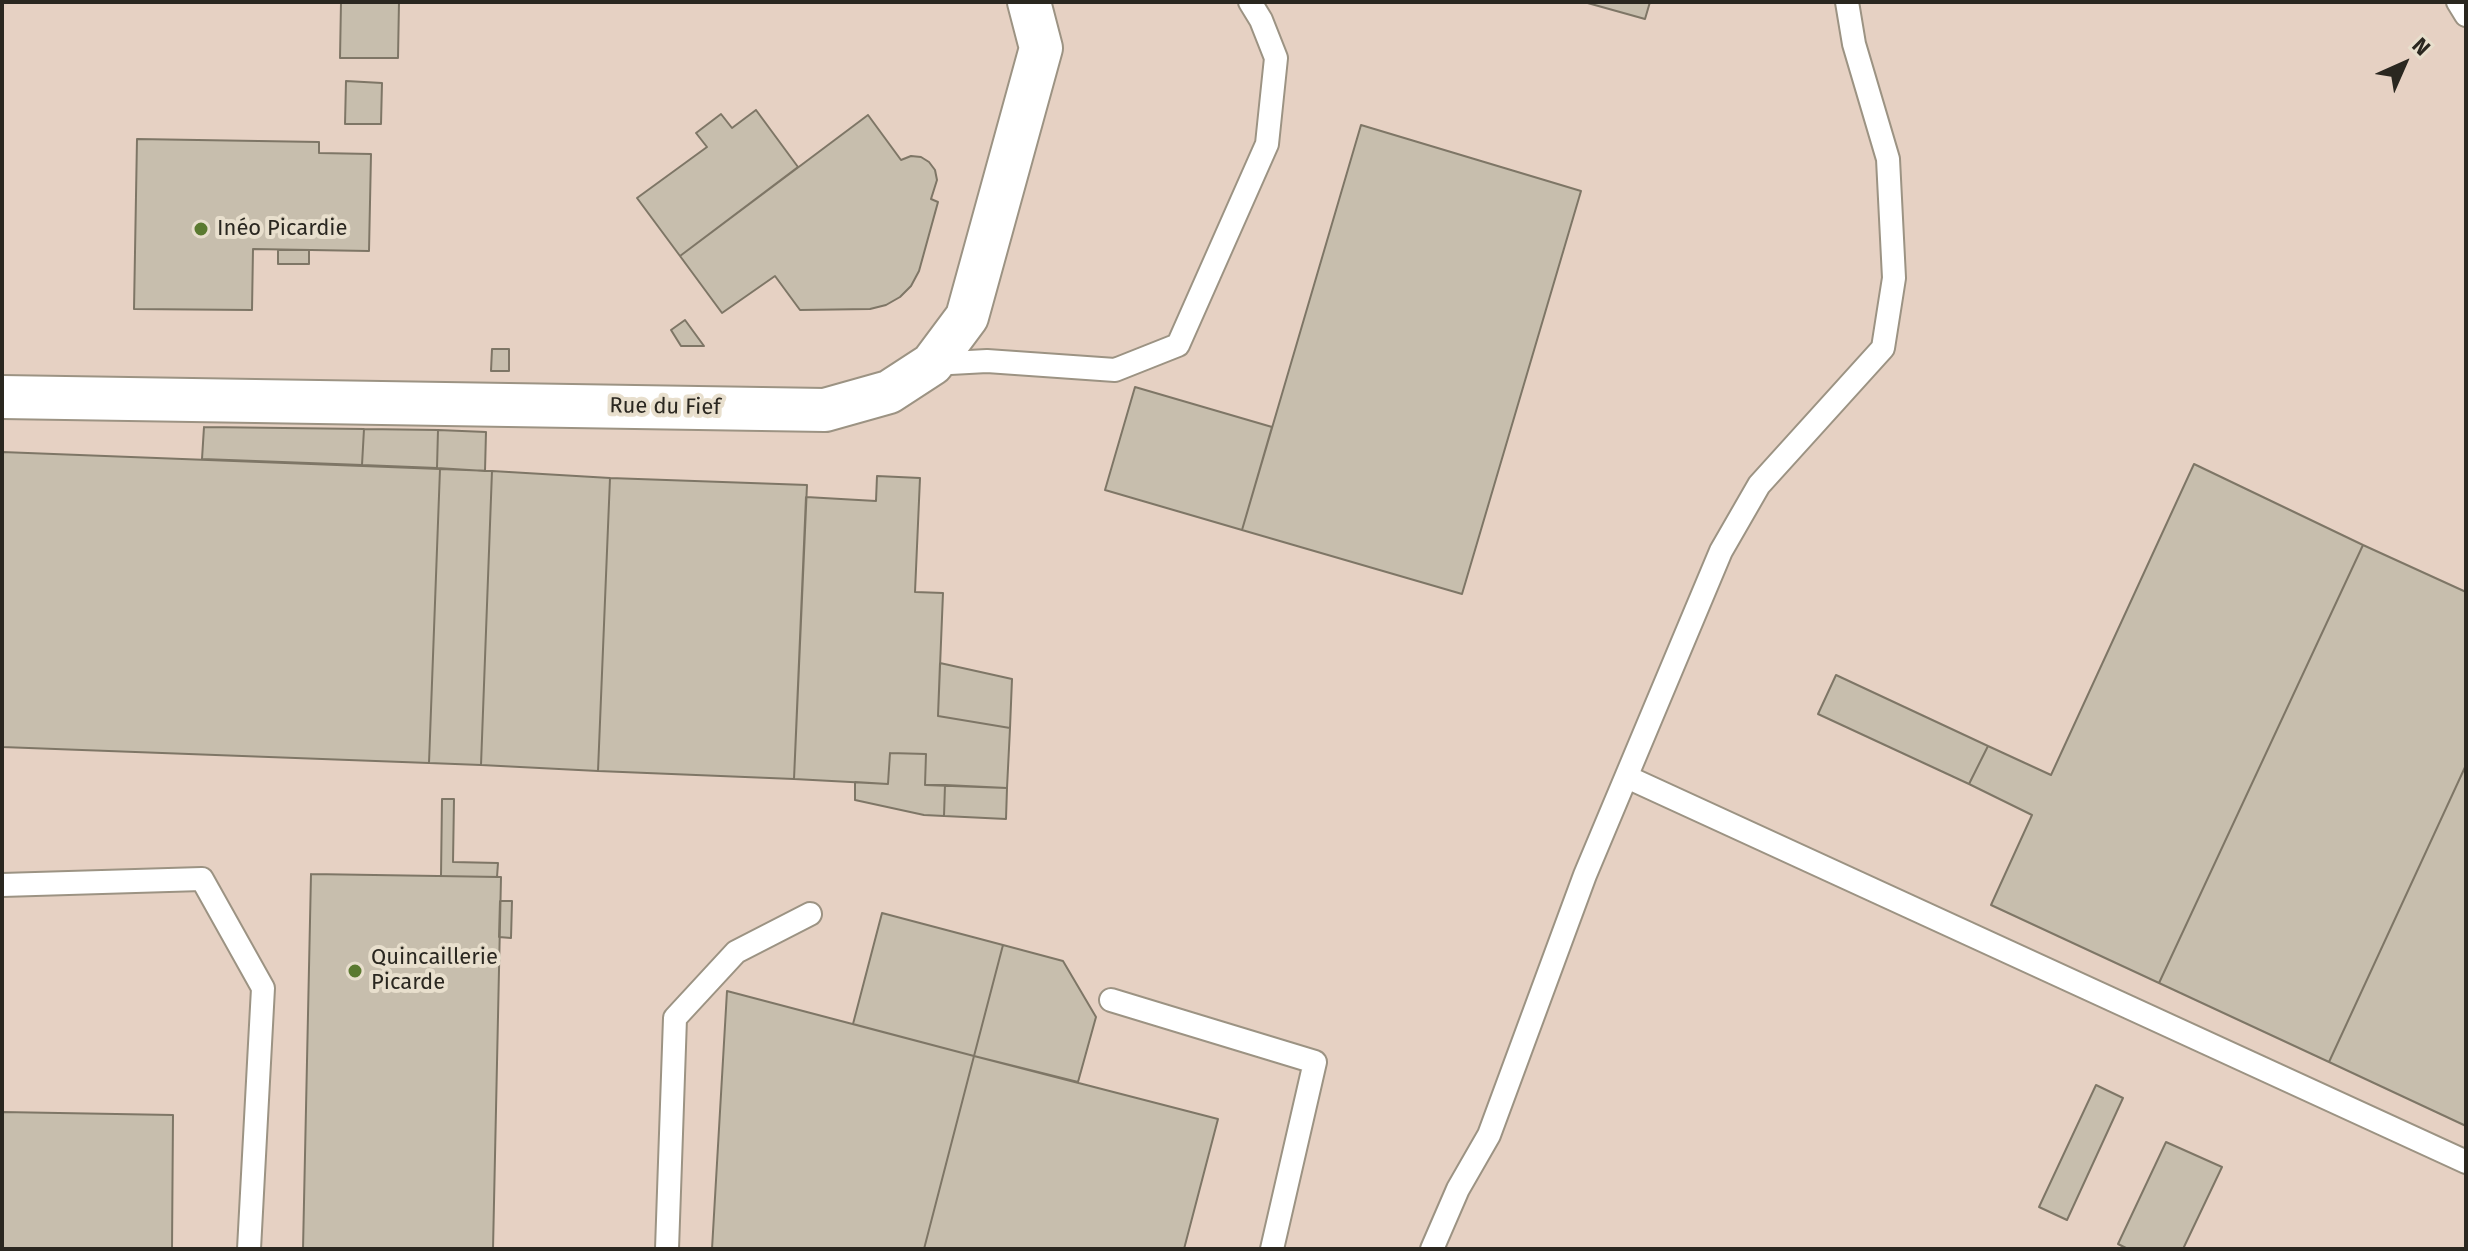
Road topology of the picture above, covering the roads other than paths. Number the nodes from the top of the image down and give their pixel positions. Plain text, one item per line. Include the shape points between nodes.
1 (1029, 2) edge
2 (1250, 2) edge
3 (1847, 2) edge
4 (2458, 2) edge
5 (2466, 15) edge
6 (932, 364) junction
7 (2, 397) edge
8 (1627, 777) junction
9 (2, 885) edge
10 (810, 914) dead end
11 (1111, 1000) dead end
12 (2466, 1162) edge
13 (249, 1249) edge
14 (667, 1249) edge
15 (1272, 1249) edge
16 (1432, 1249) edge

1 - 6 street, Rue du Fief via 1041,48 967,317
2 - 6 lane via 1276,58 1267,144 1178,345 1115,370 987,361
3 - 8 lane via 1888,159 1894,278 1883,348 1759,485 1721,551
4 - 5 lane
6 - 7 street, Rue du Fief via 889,392 825,410
8 - 12 lane
8 - 16 lane via 1489,1135
9 - 13 lane via 202,879 263,988
10 - 14 lane via 736,952 675,1018
11 - 15 lane via 1315,1062

